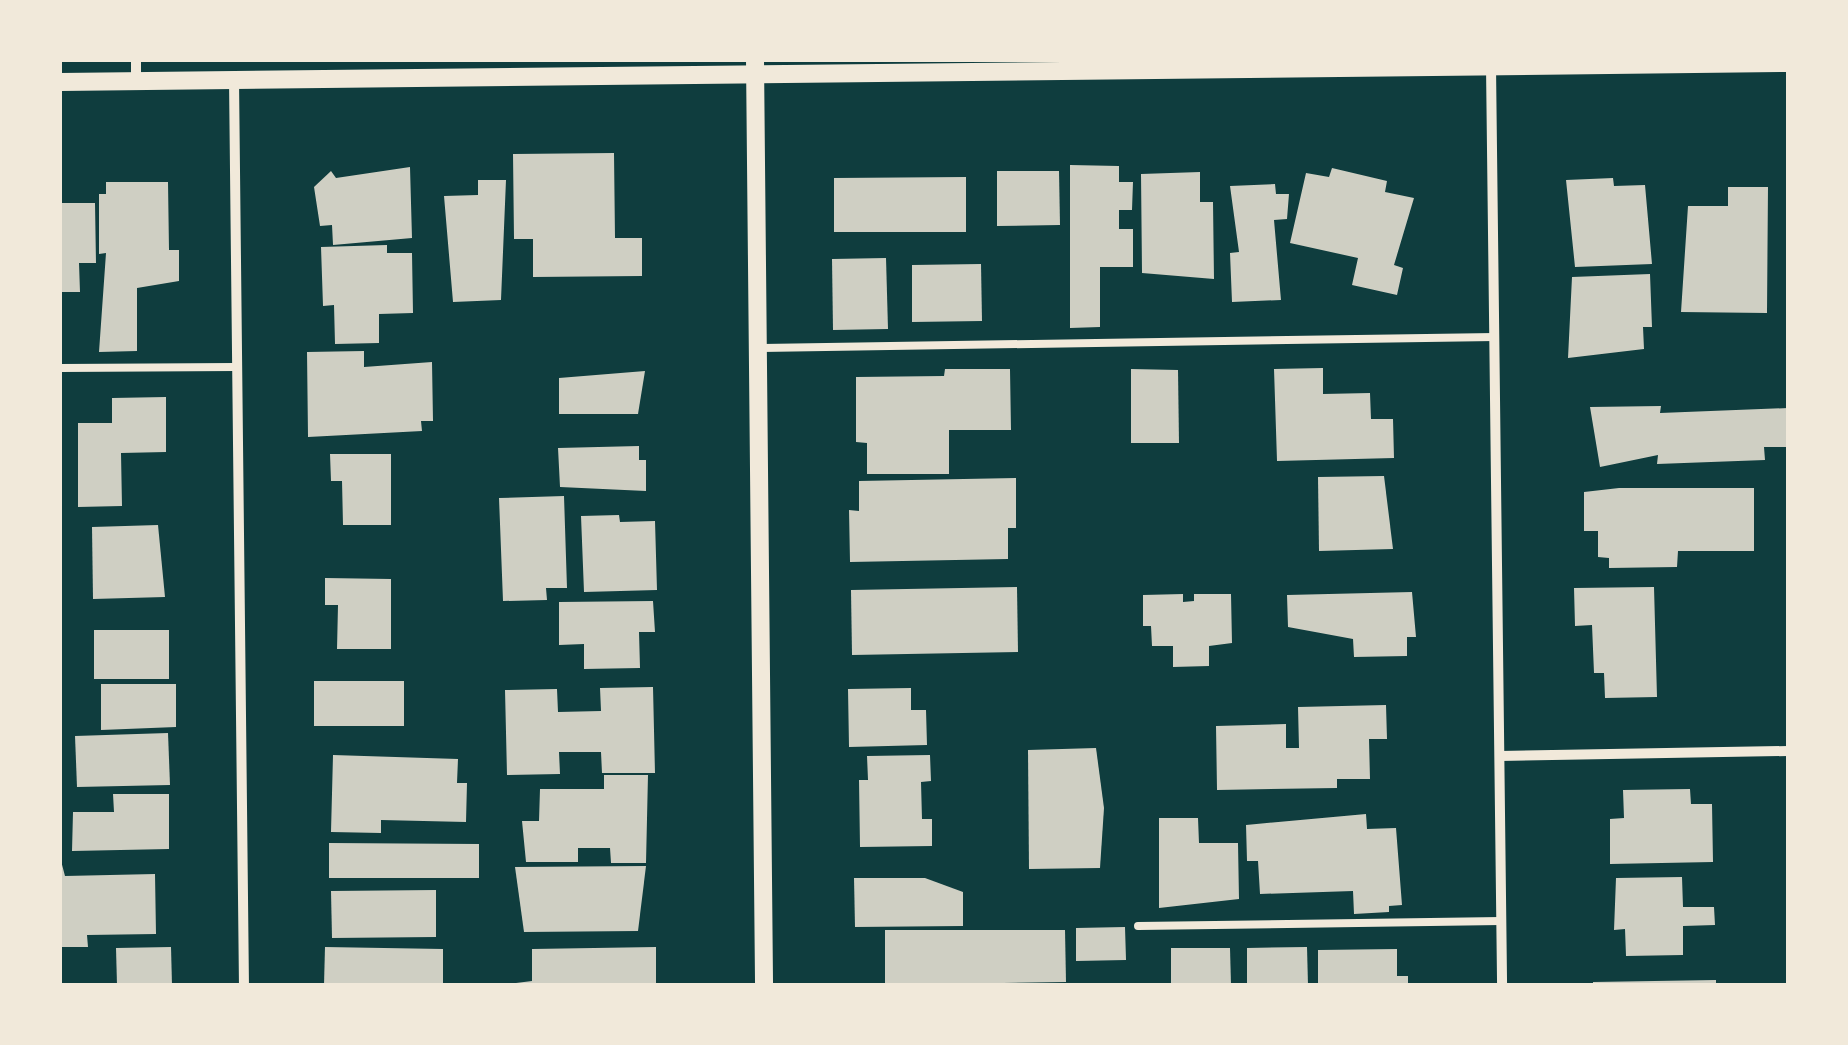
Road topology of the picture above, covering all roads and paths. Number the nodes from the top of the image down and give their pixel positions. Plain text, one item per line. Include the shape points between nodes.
1 (136, 60) edge
2 (1788, 62) edge
3 (1432, 63) edge
4 (755, 66) edge
5 (1491, 66) junction
6 (234, 78) junction
7 (60, 82) edge
8 (136, 82) junction
9 (1495, 338) junction
10 (758, 348) junction
11 (236, 367) junction
12 (60, 368) edge
13 (1788, 751) edge
14 (1500, 756) junction
15 (1502, 921) junction
16 (1138, 926) dead end
17 (244, 985) edge
18 (764, 985) edge
19 (1502, 985) edge

1 - 8 street
2 - 5 street
3 - 4 street
3 - 5 street
4 - 6 street
4 - 10 street
5 - 9 street
6 - 8 street
6 - 11 street
7 - 8 street
9 - 10 lane
9 - 14 street
10 - 18 street
11 - 12 lane
11 - 17 street
13 - 14 street
14 - 15 street
15 - 16 lane
15 - 19 street

